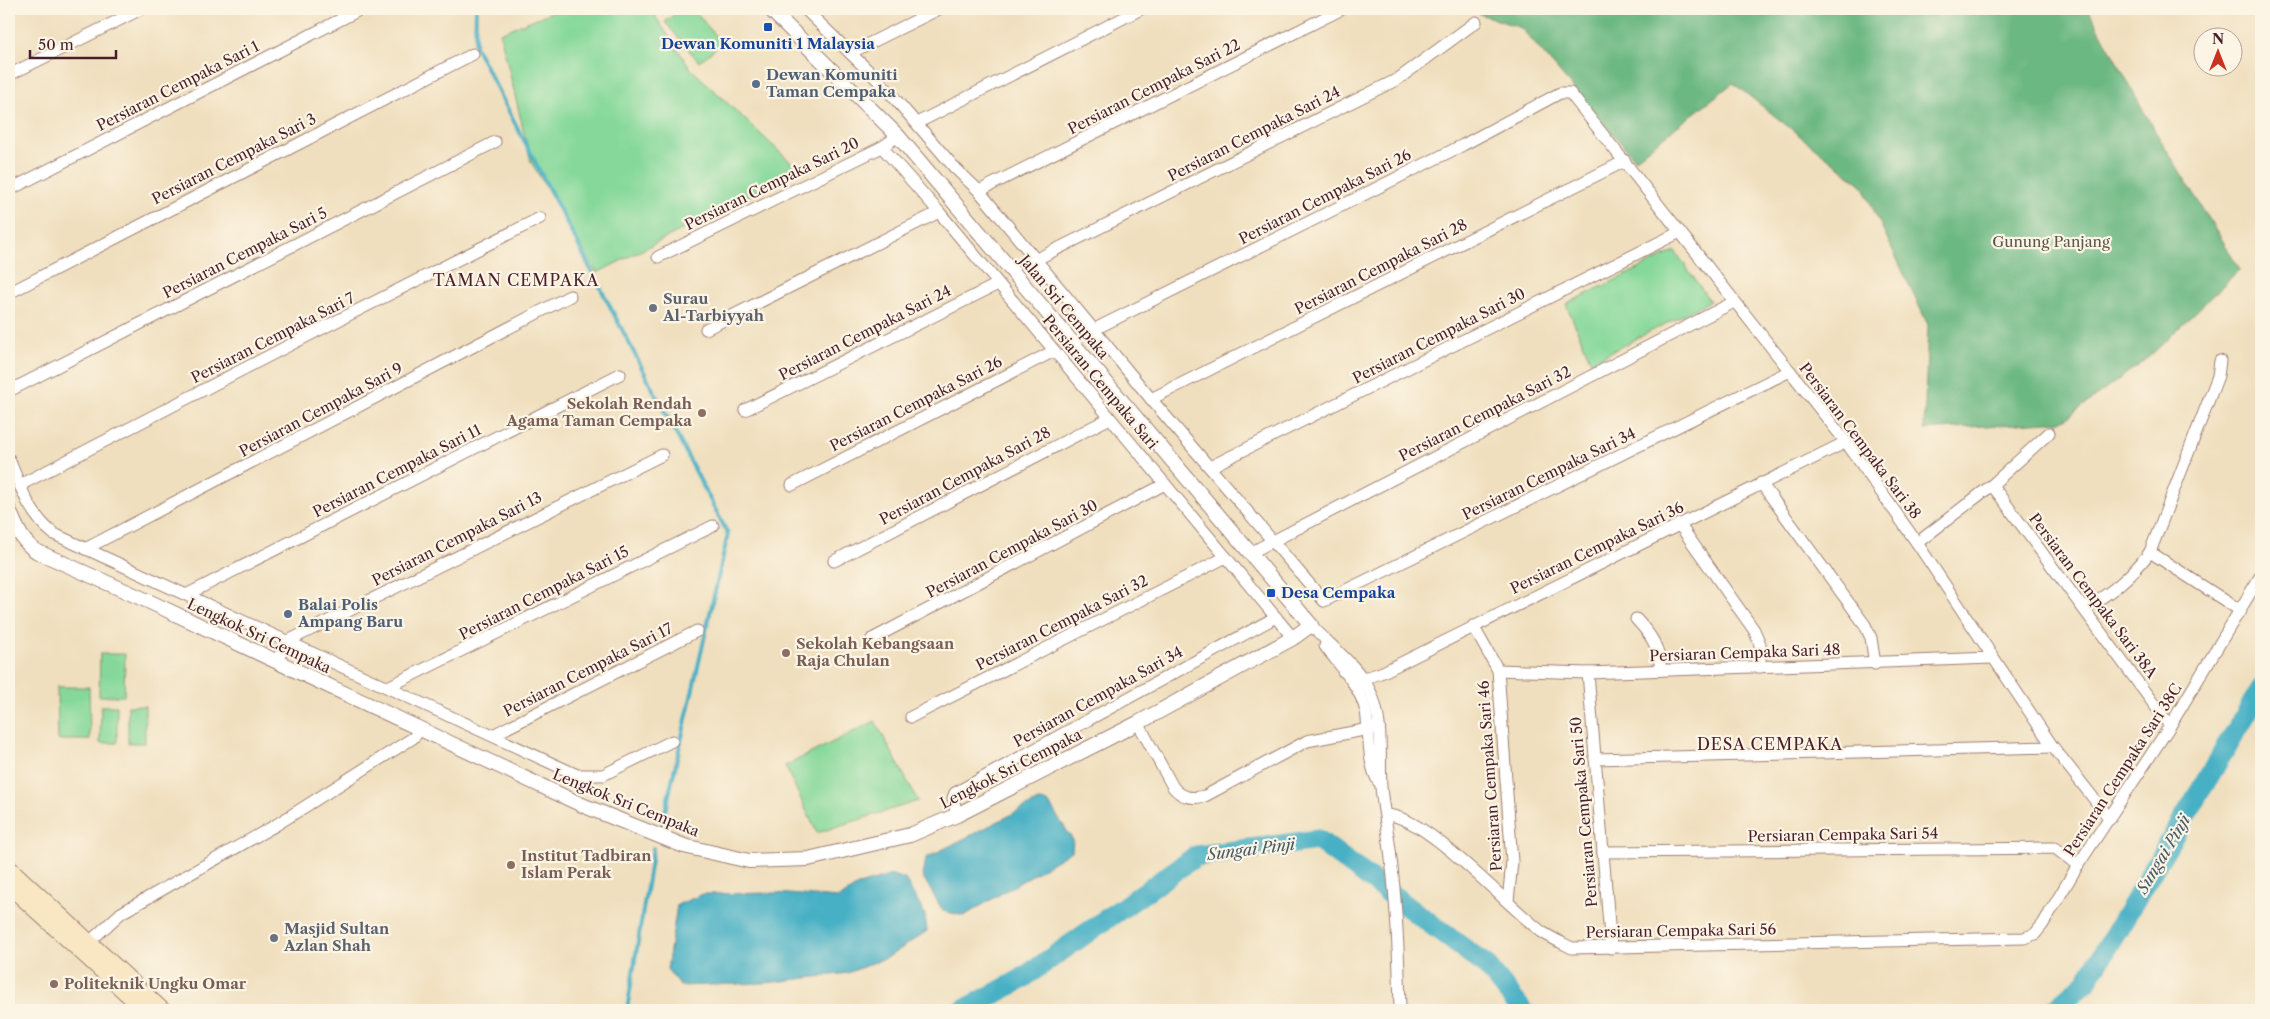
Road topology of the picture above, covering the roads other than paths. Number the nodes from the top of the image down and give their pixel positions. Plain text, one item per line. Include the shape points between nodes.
1 (141, 9) edge
2 (361, 9) edge
3 (770, 9) edge
4 (805, 9) edge
5 (939, 9) edge
6 (1141, 9) edge
7 (1342, 9) edge
8 (1476, 22) dead end
9 (850, 53) junction
10 (473, 54) dead end
11 (9, 76) edge
12 (1570, 92) joint
13 (917, 123) junction
14 (898, 136) junction
15 (495, 142) dead end
16 (882, 147) junction
17 (1625, 161) junction
18 (9, 190) edge
19 (979, 191) junction
20 (939, 212) junction
21 (540, 218) dead end
22 (1680, 232) junction
23 (658, 257) dead end
24 (1037, 259) junction
25 (998, 284) junction
26 (9, 293) edge
27 (570, 296) dead end
28 (1734, 302) junction
29 (706, 329) dead end
30 (1093, 330) junction
31 (1054, 351) junction
32 (2220, 361) dead end
33 (1790, 372) junction
34 (620, 374) dead end
35 (9, 391) edge
36 (1151, 400) junction
37 (745, 410) dead end
38 (1110, 418) junction
39 (2049, 434) dead end
40 (1846, 442) junction
41 (662, 455) dead end
42 (9, 459) edge
43 (1210, 467) junction
44 (1761, 483) junction
45 (1165, 484) junction
46 (20, 485) junction
47 (792, 485) dead end
48 (1992, 485) junction
49 (9, 510) edge
50 (1679, 524) junction
51 (713, 526) dead end
52 (1273, 541) junction
53 (1917, 543) junction
54 (85, 549) junction
55 (2150, 552) junction
56 (1250, 554) junction
57 (1226, 557) junction
58 (834, 561) dead end
59 (2261, 575) edge
60 (188, 594) junction
61 (2084, 609) junction
62 (2241, 611) junction
63 (1276, 617) junction
64 (1636, 619) dead end
65 (1311, 625) junction
66 (1474, 626) junction
67 (697, 631) dead end
68 (1322, 637) junction
69 (1293, 638) junction
70 (872, 640) dead end
71 (288, 641) junction
72 (1992, 658) junction
73 (276, 662) junction
74 (1876, 664) junction
75 (1760, 667) junction
76 (1498, 670) junction
77 (1661, 670) junction
78 (1343, 671) junction
79 (1588, 673) junction
80 (1362, 679) junction
81 (388, 687) junction
82 (911, 717) dead end
83 (1138, 723) junction
84 (1371, 726) junction
85 (2170, 726) junction
86 (420, 730) junction
87 (493, 735) junction
88 (672, 741) dead end
89 (2053, 747) junction
90 (1595, 759) junction
91 (957, 815) junction
92 (1386, 815) junction
93 (2110, 818) junction
94 (1603, 852) junction
95 (2078, 865) junction
96 (9, 868) edge
97 (9, 884) edge
98 (1508, 901) junction
99 (2024, 938) joint
100 (84, 947) junction
101 (1611, 948) junction
102 (145, 1010) edge
103 (162, 1010) edge
104 (1400, 1010) edge

1 - 11 street
2 - 18 street, Persiaran Cempaka Sari 1
3 - 14 street, Jalan Sri Cempaka
4 - 9 street
5 - 9 street
6 - 13 street
7 - 19 street, Persiaran Cempaka Sari 22
8 - 24 street, Persiaran Cempaka Sari 24 via 1398,78
9 - 13 street
10 - 26 street, Persiaran Cempaka Sari 3
12 - 17 street, Persiaran Cempaka Sari 38
12 - 30 street, Persiaran Cempaka Sari 26 via 1560,93 1464,145
13 - 19 street
14 - 16 street, Persiaran Cempaka Sari 20
14 - 56 street, Jalan Sri Cempaka
15 - 35 street, Persiaran Cempaka Sari 5
16 - 20 street, Persiaran Cempaka Sari
16 - 23 street, Persiaran Cempaka Sari 20
17 - 22 street, Persiaran Cempaka Sari 38
17 - 36 street, Persiaran Cempaka Sari 28
19 - 24 street
20 - 25 street, Persiaran Cempaka Sari
20 - 29 street
21 - 46 street, Persiaran Cempaka Sari 7
22 - 28 street, Persiaran Cempaka Sari 38
22 - 43 street, Persiaran Cempaka Sari 30
24 - 30 street
25 - 31 street, Persiaran Cempaka Sari
25 - 37 street, Persiaran Cempaka Sari 24
27 - 54 street, Persiaran Cempaka Sari 9
28 - 33 street, Persiaran Cempaka Sari 38
28 - 52 street, Persiaran Cempaka Sari 32
30 - 36 street
31 - 38 street, Persiaran Cempaka Sari
31 - 47 street, Persiaran Cempaka Sari 26
32 - 55 street via 2218,376
33 - 40 street, Persiaran Cempaka Sari 38
33 - 52 street, Persiaran Cempaka Sari 34 via 1327,601
34 - 60 street, Persiaran Cempaka Sari 11
36 - 43 street
38 - 45 street, Persiaran Cempaka Sari
38 - 58 street, Persiaran Cempaka Sari 28
39 - 48 street
40 - 44 street, Persiaran Cempaka Sari 36
40 - 53 street, Persiaran Cempaka Sari 38
41 - 71 street, Persiaran Cempaka Sari 13
42 - 46 street
43 - 52 street
44 - 50 street, Persiaran Cempaka Sari 36
44 - 74 street via 1865,625
45 - 57 street, Persiaran Cempaka Sari
45 - 70 street, Persiaran Cempaka Sari 30
46 - 54 street via 43,526
48 - 53 street
48 - 61 street, Persiaran Cempaka Sari 38A
49 - 73 street, Lengkok Sri Cempaka via 21,536 36,551
50 - 66 street, Persiaran Cempaka Sari 36
50 - 75 street via 1754,630 1760,644
51 - 81 street, Persiaran Cempaka Sari 15
52 - 56 street, Persiaran Cempaka Sari 32
53 - 72 street, Persiaran Cempaka Sari 38
54 - 60 street
55 - 61 street via 2116,589
55 - 62 street
56 - 65 street, Jalan Sri Cempaka
57 - 63 street, Persiaran Cempaka Sari
57 - 82 street, Persiaran Cempaka Sari 32
59 - 62 street, Persiaran Cempaka Sari 38C
60 - 71 street
61 - 85 street, Persiaran Cempaka Sari 38A
62 - 85 street, Persiaran Cempaka Sari 38C
63 - 69 street, Persiaran Cempaka Sari
63 - 91 street, Persiaran Cempaka Sari 34 via 955,793
64 - 77 street via 1652,636
65 - 68 street, Jalan Sri Cempaka
65 - 69 street, Lengkok Sri Cempaka
66 - 76 street, Persiaran Cempaka Sari 46
66 - 80 street, Persiaran Cempaka Sari 36 via 1383,672
67 - 87 street, Persiaran Cempaka Sari 17
68 - 78 street, Jalan Sri Cempaka via 1324,645
68 - 80 street, Jalan Sri Cempaka
69 - 83 street, Lengkok Sri Cempaka
71 - 73 street
71 - 81 street
72 - 74 street, Persiaran Cempaka Sari 48
72 - 89 street, Persiaran Cempaka Sari 38
73 - 86 street, Lengkok Sri Cempaka
74 - 75 street, Persiaran Cempaka Sari 48
75 - 77 street, Persiaran Cempaka Sari 48
76 - 79 street, Persiaran Cempaka Sari 48
76 - 98 street, Persiaran Cempaka Sari 46 via 1512,862
77 - 79 street, Persiaran Cempaka Sari 48
78 - 80 street
78 - 84 street, Jalan Sri Cempaka via 1362,699
79 - 90 street, Persiaran Cempaka Sari 50
80 - 84 street, Jalan Sri Cempaka via 1371,694
81 - 87 street
83 - 84 street via 1173,787 1186,798 1205,796 1307,741
83 - 91 street, Lengkok Sri Cempaka
84 - 92 street, Jalan Sri Cempaka
85 - 93 street, Persiaran Cempaka Sari 38C
86 - 91 street, Lengkok Sri Cempaka via 582,805 684,846 749,861 808,859 910,835
86 - 100 street via 413,738 307,806 121,913
87 - 88 street via 577,775 603,775
89 - 90 street
89 - 93 street, Persiaran Cempaka Sari 38
90 - 94 street, Persiaran Cempaka Sari 50
92 - 98 street, Persiaran Cempaka Sari 56 via 1396,815 1434,837
92 - 104 street, Jalan Sri Cempaka
93 - 95 street, Persiaran Cempaka Sari 38C
94 - 95 street, Persiaran Cempaka Sari 54 via 2055,848
94 - 101 street, Persiaran Cempaka Sari 50
95 - 99 street, Persiaran Cempaka Sari 38C via 2035,934
96 - 100 main road
97 - 100 main road
98 - 101 street, Persiaran Cempaka Sari 56 via 1542,932 1572,948
99 - 101 street, Persiaran Cempaka Sari 56
100 - 102 main road
100 - 103 main road

